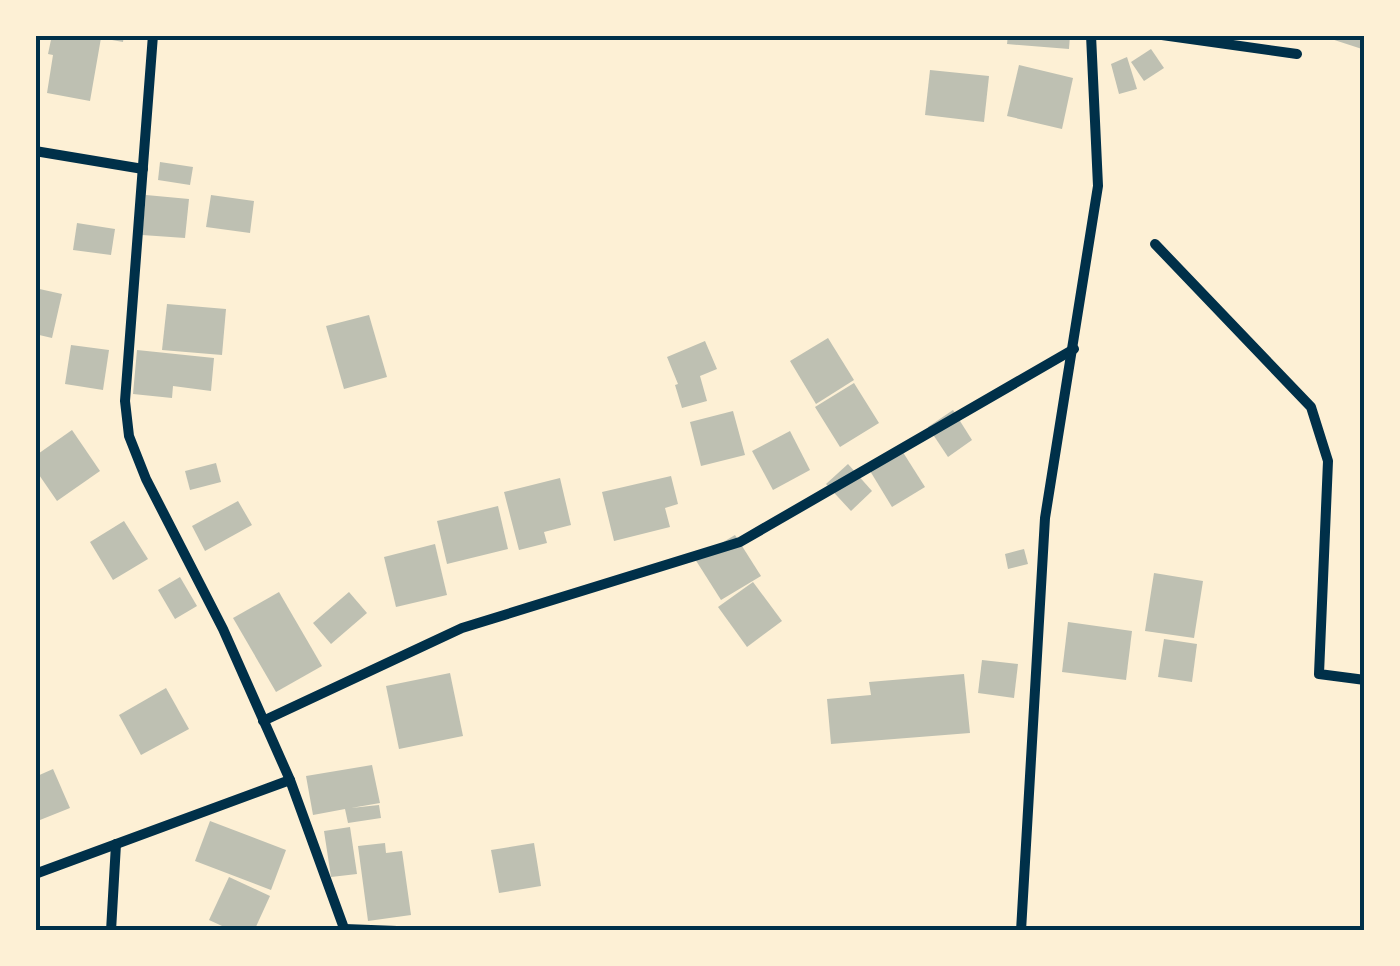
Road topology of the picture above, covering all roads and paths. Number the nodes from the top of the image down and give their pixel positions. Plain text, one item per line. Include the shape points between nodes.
1 (154, 35) edge
2 (1091, 35) edge
3 (1162, 35) edge
4 (1297, 54) dead end
5 (35, 151) edge
6 (143, 169) junction
7 (1156, 244) dead end
8 (1074, 349) junction
9 (1365, 680) edge
10 (262, 720) junction
11 (290, 780) junction
12 (116, 844) junction
13 (35, 874) edge
14 (345, 930) edge
15 (111, 931) edge
16 (397, 931) edge
17 (1021, 931) edge

1 - 6 street
2 - 8 street via 1098,186
3 - 4 street
5 - 6 street
6 - 10 street via 125,401 129,436
7 - 9 street via 1310,407 1328,460 1319,674
8 - 10 street via 740,542 462,628
8 - 17 street via 1045,518
10 - 11 street
11 - 12 street
11 - 14 street
12 - 13 street
12 - 15 street
14 - 16 street

